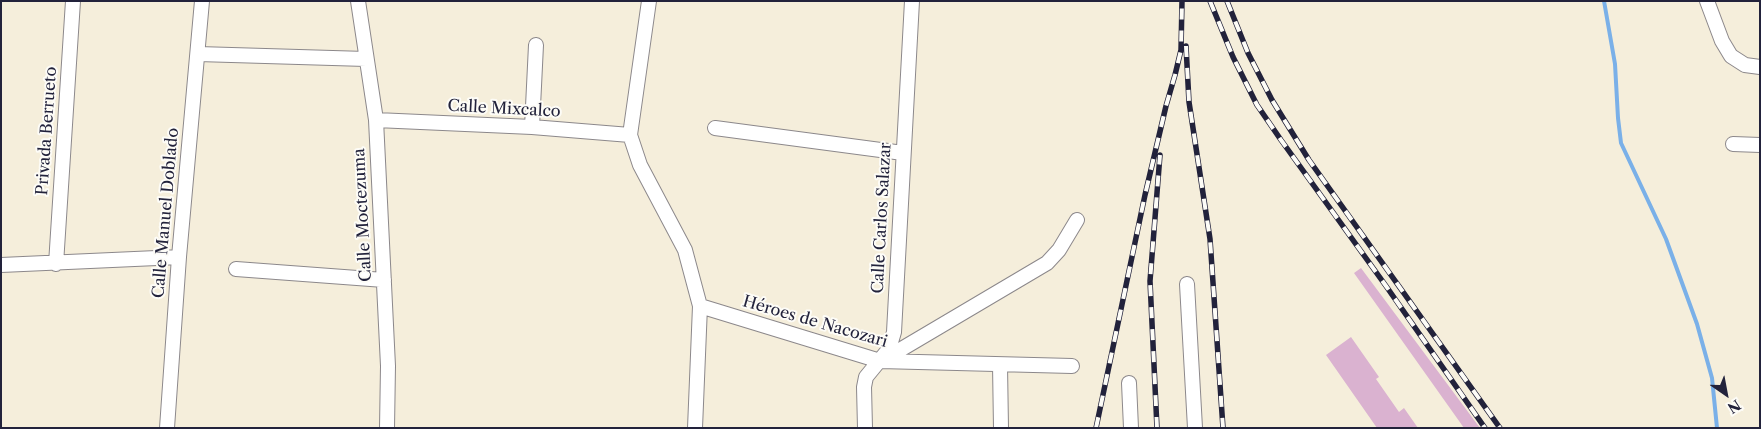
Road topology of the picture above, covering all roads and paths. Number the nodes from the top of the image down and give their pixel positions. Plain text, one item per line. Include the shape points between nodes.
1 (73, 1) edge
2 (202, 1) edge
3 (358, 1) edge
4 (648, 1) edge
5 (912, 1) edge
6 (1706, 1) edge
7 (536, 45) dead end
8 (198, 54) junction
9 (366, 59) junction
10 (1760, 67) edge
11 (376, 120) junction
12 (532, 127) junction
13 (715, 128) dead end
14 (630, 135) junction
15 (1733, 144) dead end
16 (1760, 144) edge
17 (903, 153) junction
18 (1077, 220) dead end
19 (179, 257) junction
20 (56, 264) junction
21 (1, 266) edge
22 (236, 269) dead end
23 (384, 280) junction
24 (1187, 284) dead end
25 (700, 306) junction
26 (880, 361) junction
27 (1000, 365) junction
28 (1072, 366) dead end
29 (1129, 383) dead end
30 (168, 428) edge
31 (387, 428) edge
32 (695, 428) edge
33 (864, 428) edge
34 (1001, 428) edge
35 (1131, 428) edge
36 (1195, 428) edge

1 - 20 street, Privada Berrueto
2 - 8 street, Calle Manuel Doblado
3 - 9 street, Calle Moctezuma
4 - 14 street
5 - 17 street, Calle Carlos Salazar
6 - 10 street via 1731,56 1745,64
7 - 12 street
8 - 9 street
8 - 19 street, Calle Manuel Doblado
9 - 11 street, Calle Moctezuma
11 - 12 street, Calle Mixcalco
11 - 23 street, Calle Moctezuma
12 - 14 street, Calle Mixcalco
13 - 17 street
14 - 25 street via 640,165 685,250
15 - 16 street
17 - 26 street, Calle Carlos Salazar via 894,332 890,349
18 - 26 street via 1047,263
19 - 20 street
19 - 30 street, Calle Manuel Doblado
20 - 21 street
22 - 23 street
23 - 31 street, Calle Moctezuma
24 - 36 street
25 - 26 street, Héroes de Nacozari
25 - 32 street
26 - 27 street, Héroes de Nacozari
26 - 33 street, Calle Carlos Salazar via 866,377
27 - 28 street, Héroes de Nacozari
27 - 34 street
29 - 35 street

